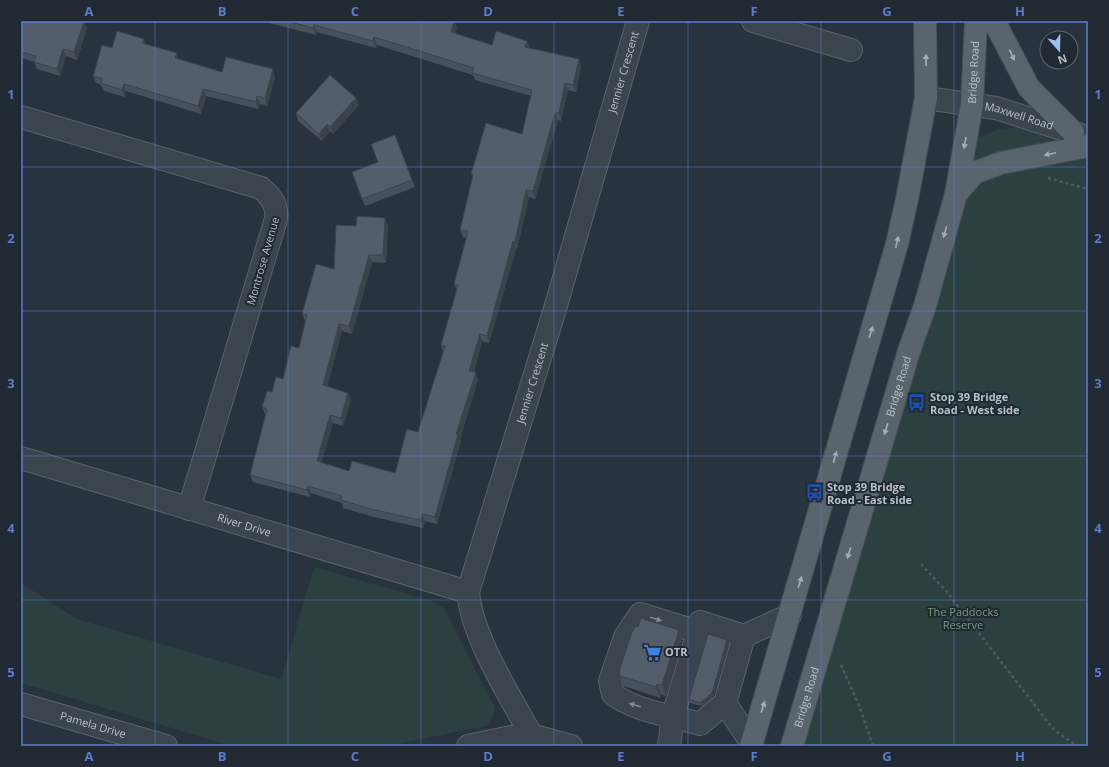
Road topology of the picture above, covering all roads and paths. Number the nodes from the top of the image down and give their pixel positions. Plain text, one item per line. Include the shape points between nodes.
1 (638, 21) edge
2 (753, 21) edge
3 (925, 21) edge
4 (976, 21) edge
5 (994, 21) edge
6 (851, 50) dead end
7 (926, 98) junction
8 (972, 104) junction
9 (21, 117) edge
10 (1083, 138) edge
11 (1045, 177) dead end
12 (1088, 188) edge
13 (956, 194) junction
14 (21, 458) edge
15 (189, 509) junction
16 (922, 564) dead end
17 (468, 592) junction
18 (790, 615) junction
19 (698, 632) junction
20 (744, 636) junction
21 (840, 665) dead end
22 (725, 703) junction
23 (21, 704) edge
24 (673, 716) junction
25 (531, 735) junction
26 (752, 745) edge
27 (166, 746) edge
28 (468, 746) edge
29 (571, 746) edge
30 (669, 746) edge
31 (792, 746) edge
32 (873, 746) edge
33 (1077, 746) edge

1 - 17 street, Jennier Crescent
2 - 6 street
7 -> 3 main road
4 - 8 main road, Bridge Road
5 -> 10 main road via 1029,88
7 - 8 street, Maxwell Road
18 -> 7 main road via 888,280
8 - 10 street, Maxwell Road via 996,108
8 -> 13 main road, Bridge Road
9 - 15 street, Montrose Avenue via 261,188 276,207 276,219
10 -> 13 main road via 974,173
11 - 12 path
13 -> 31 main road, Bridge Road via 925,306 909,351
14 - 15 street, River Drive
15 - 17 street, River Drive
16 - 33 path via 947,592 1054,730
17 - 25 street, Jennier Crescent via 472,617 490,658
18 - 20 street
26 -> 18 main road
19 - 20 street via 700,622
19 - 24 street
24 -> 19 street via 623,702 612,694 610,681 625,637 640,614
20 - 22 street
21 - 32 path via 859,705
22 - 24 street via 700,724
22 - 26 street
23 - 27 street, Pamela Drive
24 - 30 street
25 - 28 street
25 - 29 street

